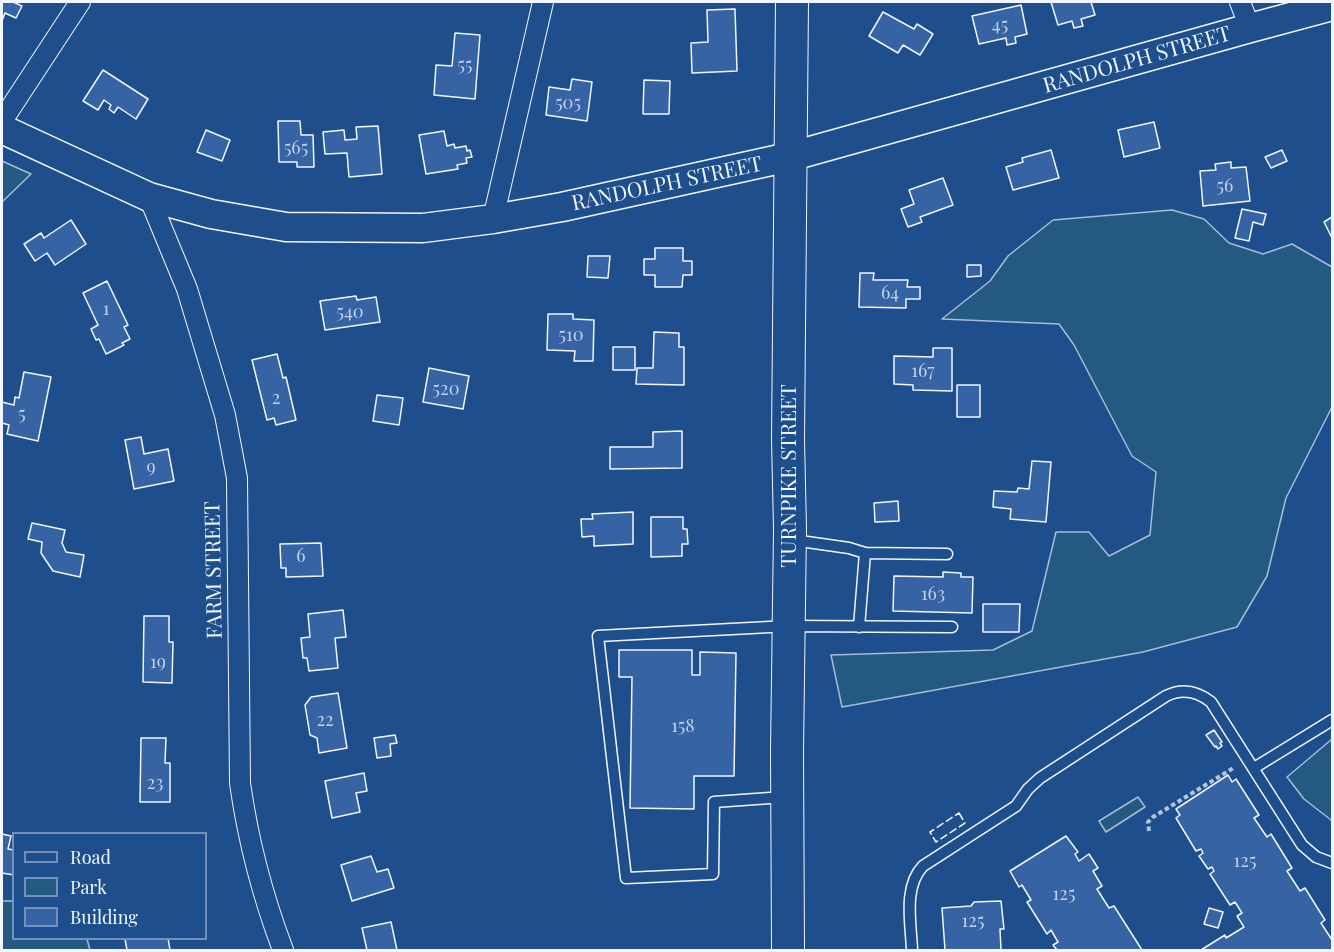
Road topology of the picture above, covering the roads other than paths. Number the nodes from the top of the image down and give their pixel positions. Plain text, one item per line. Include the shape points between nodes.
1 (80, 2) edge
2 (543, 2) edge
3 (792, 2) edge
4 (1240, 2) edge
5 (1332, 6) edge
6 (1250, 28) junction
7 (2, 121) edge
8 (2, 129) edge
9 (789, 157) junction
10 (149, 197) junction
11 (493, 219) junction
12 (790, 539) junction
13 (865, 553) junction
14 (947, 554) dead end
15 (789, 626) junction
16 (859, 627) junction
17 (952, 627) dead end
18 (1332, 720) edge
19 (1254, 768) junction
20 (787, 797) junction
21 (1332, 863) edge
22 (283, 951) edge
23 (788, 951) edge
24 (912, 951) edge

1 - 7 street
2 - 11 street
3 - 9 main road, TURNPIKE STREET
4 - 6 street
5 - 6 main road, RANDOLPH STREET
6 - 9 main road, RANDOLPH STREET
8 - 10 main road, RANDOLPH STREET
9 - 11 main road, RANDOLPH STREET
9 - 12 main road, TURNPIKE STREET
10 - 11 main road, RANDOLPH STREET via 211,214 286,227 423,228
10 - 22 street, FARM STREET via 187,289 225,415 237,478 240,783 247,831
12 - 13 lane
12 - 15 main road, TURNPIKE STREET
13 - 14 lane
13 - 16 lane
15 - 16 lane
15 - 20 main road, TURNPIKE STREET
15 - 20 lane via 598,636 626,878 713,874 714,802
16 - 17 lane
18 - 19 lane
19 - 21 lane via 1305,849
19 - 24 lane via 1211,702 1194,692 1173,693 1040,778 1016,806 923,866 912,882 910,896
20 - 23 main road, TURNPIKE STREET

